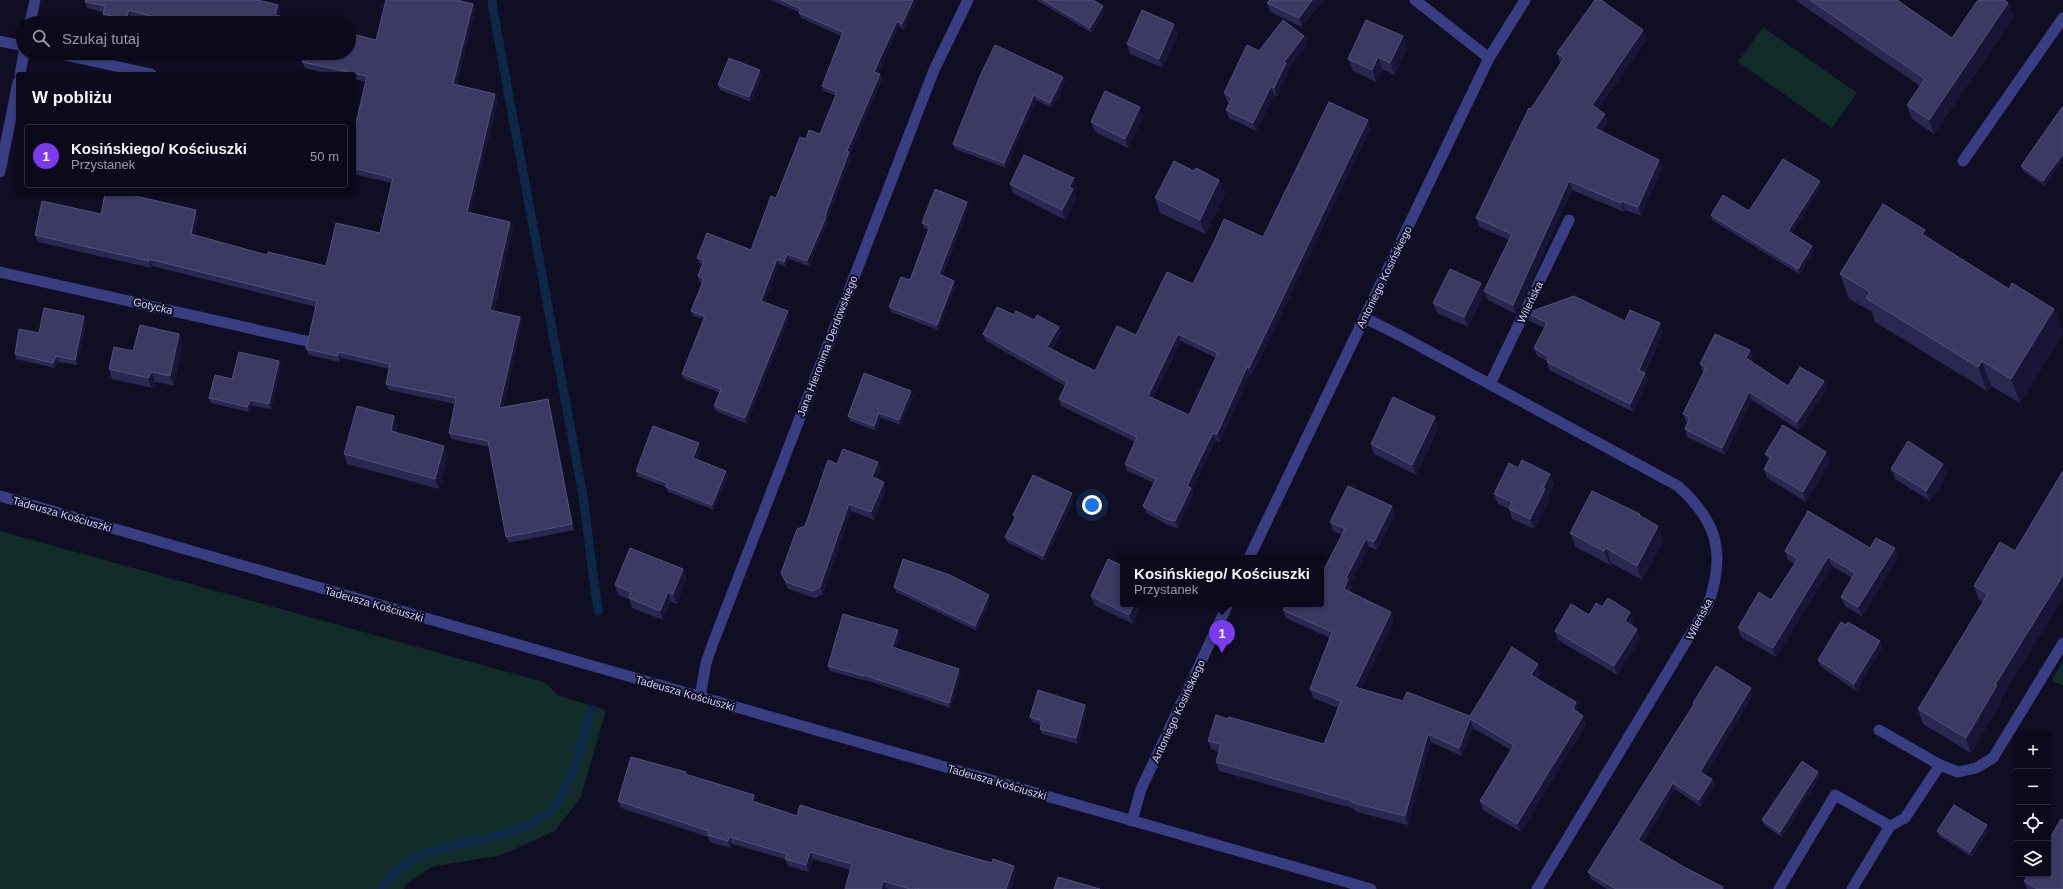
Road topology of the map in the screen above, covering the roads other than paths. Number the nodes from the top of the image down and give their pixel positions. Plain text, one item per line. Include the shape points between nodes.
1 (35, 0) edge
2 (968, 0) edge
3 (1416, 0) edge
4 (1525, 0) edge
5 (32, 16) edge
6 (2063, 18) edge
7 (0, 40) edge
8 (16, 44) edge
9 (1489, 58) junction
10 (23, 60) edge
11 (88, 60) edge
12 (20, 72) edge
13 (142, 72) edge
14 (16, 92) edge
15 (1963, 161) dead end
16 (0, 172) edge
17 (1569, 220) dead end
18 (0, 272) edge
19 (1365, 318) junction
20 (306, 341) edge
21 (1490, 384) junction
22 (0, 496) edge
23 (1250, 555) edge
24 (1227, 607) edge
25 (2063, 643) edge
26 (700, 697) junction
27 (1879, 730) dead end
28 (1940, 765) junction
29 (1132, 821) junction
30 (1890, 826) junction
31 (1371, 889) edge
32 (1537, 889) edge
33 (1779, 889) edge
34 (1852, 889) edge

1 - 5 street
2 - 26 street, Jana Hieronima Derdowskiego via 934,70 733,592 706,663
3 - 9 street
4 - 9 street, Antoniego Kosińskiego
6 - 15 street
7 - 8 street
9 - 19 street, Antoniego Kosińskiego
10 - 12 street
11 - 13 street
14 - 16 street
17 - 21 street, Wileńska
18 - 20 street, Gotycka
19 - 21 street, Wileńska
19 - 23 street, Antoniego Kosińskiego
21 - 32 street, Wileńska via 1678,486 1695,502 1710,524 1718,561 1716,584 1708,605
22 - 26 street, Tadeusza Kościuszki
24 - 29 street, Antoniego Kosińskiego via 1142,789
25 - 28 street via 1993,758 1976,768 1958,772
26 - 29 street, Tadeusza Kościuszki
27 - 28 street
28 - 30 street via 1905,818
29 - 31 street, Tadeusza Kościuszki
30 - 33 street via 1835,795
30 - 34 street

